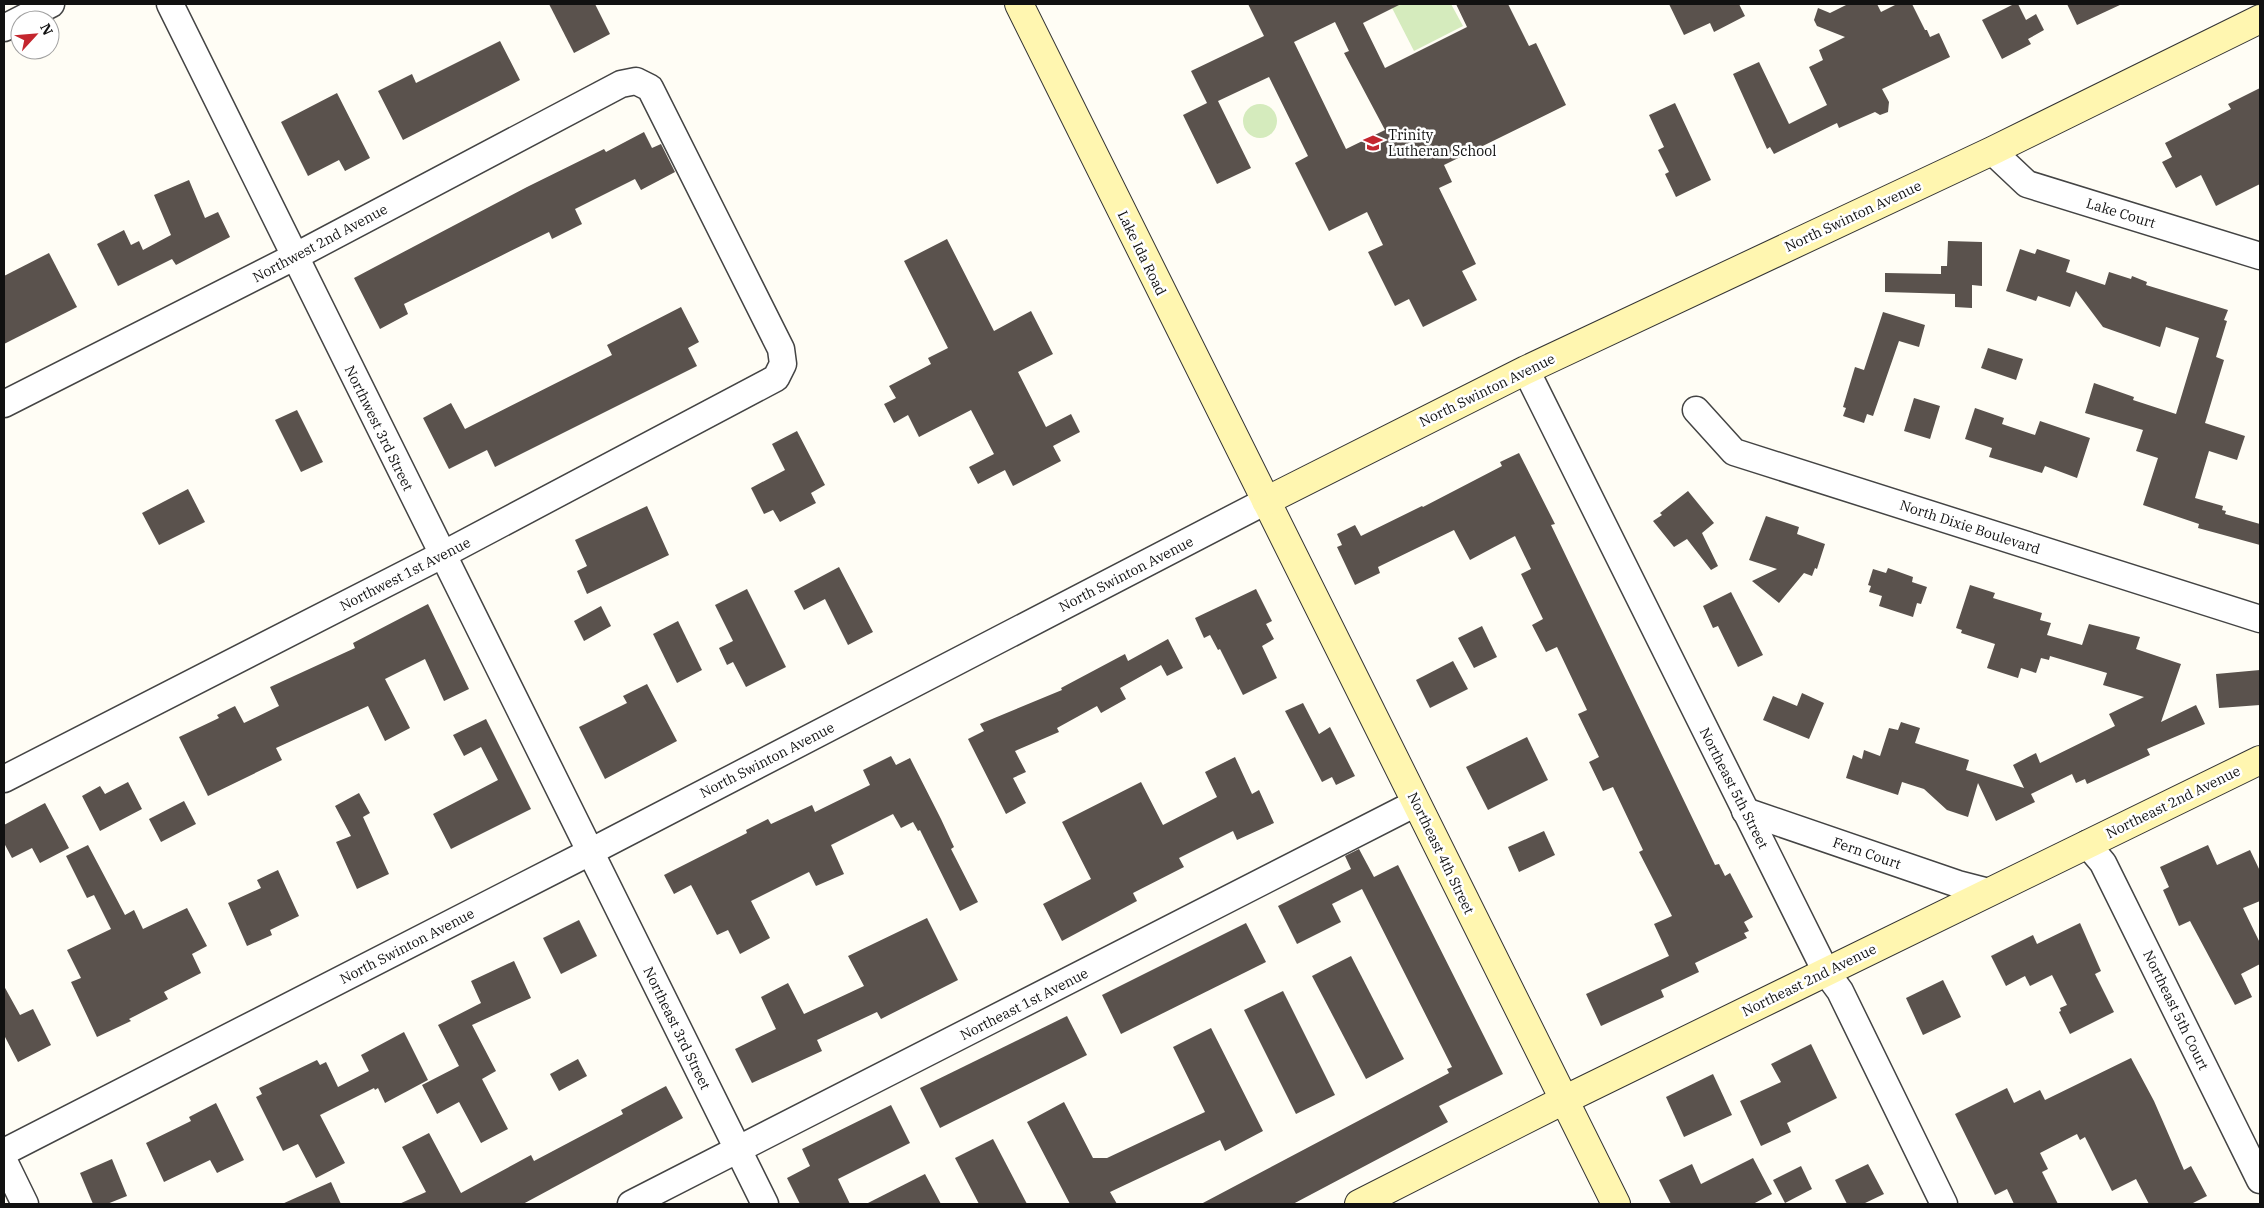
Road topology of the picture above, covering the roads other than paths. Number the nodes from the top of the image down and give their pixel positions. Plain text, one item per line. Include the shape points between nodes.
1 (51, 4) edge
2 (170, 4) edge
3 (1019, 4) edge
4 (2260, 18) edge
5 (4, 28) edge
6 (1992, 151) junction
7 (2260, 256) edge
8 (294, 257) junction
9 (781, 349) joint
10 (1526, 370) junction
11 (4, 404) edge
12 (1696, 410) dead end
13 (1266, 501) junction
14 (442, 555) junction
15 (2260, 619) edge
16 (2260, 760) edge
17 (4, 779) edge
18 (1416, 803) junction
19 (1745, 811) junction
20 (2087, 844) junction
21 (590, 852) junction
22 (1989, 892) junction
23 (1826, 972) junction
24 (1564, 1100) junction
25 (738, 1150) junction
26 (4, 1152) edge
27 (4, 1162) edge
28 (2260, 1180) edge
29 (25, 1204) edge
30 (632, 1204) edge
31 (765, 1204) edge
32 (1359, 1204) edge
33 (1616, 1204) edge
34 (1944, 1204) edge

1 - 5 street
2 - 8 street, Northwest 3rd Street
3 - 13 street, Lake Ida Road
4 - 6 street, North Swinton Avenue
6 - 7 street, Lake Court via 2026,184
6 - 10 street, North Swinton Avenue
8 - 9 street, Northwest 2nd Avenue via 621,84 636,81 650,88
8 - 11 street, Northwest 2nd Avenue
8 - 14 street, Northwest 3rd Street
9 - 14 street, Northwest 1st Avenue via 783,364 776,378
10 - 13 street, North Swinton Avenue
10 - 19 street, Northeast 5th Street
12 - 15 street, North Dixie Boulevard via 1734,452
13 - 18 street, Northeast 4th Street
13 - 21 street, North Swinton Avenue
14 - 17 street, Northwest 1st Avenue
14 - 21 street, Northwest 3rd Street
16 - 20 street, Northeast 2nd Avenue
18 - 24 street, Northeast 4th Street
18 - 25 street, Northeast 1st Avenue
19 - 22 street, Fern Court
19 - 23 street, Northeast 5th Street
20 - 22 street, Northeast 2nd Avenue
20 - 28 street, Northeast 5th Court via 2104,863
21 - 25 street, Northeast 3rd Street
21 - 26 street, North Swinton Avenue
22 - 23 street, Northeast 2nd Avenue
23 - 24 street, Northeast 2nd Avenue
23 - 34 street, Northeast 5th Street via 1840,991
24 - 32 street, Northeast 2nd Avenue
24 - 33 street, Northeast 4th Street
25 - 30 street, Northeast 1st Avenue
25 - 31 street, Northeast 3rd Street
27 - 29 street

